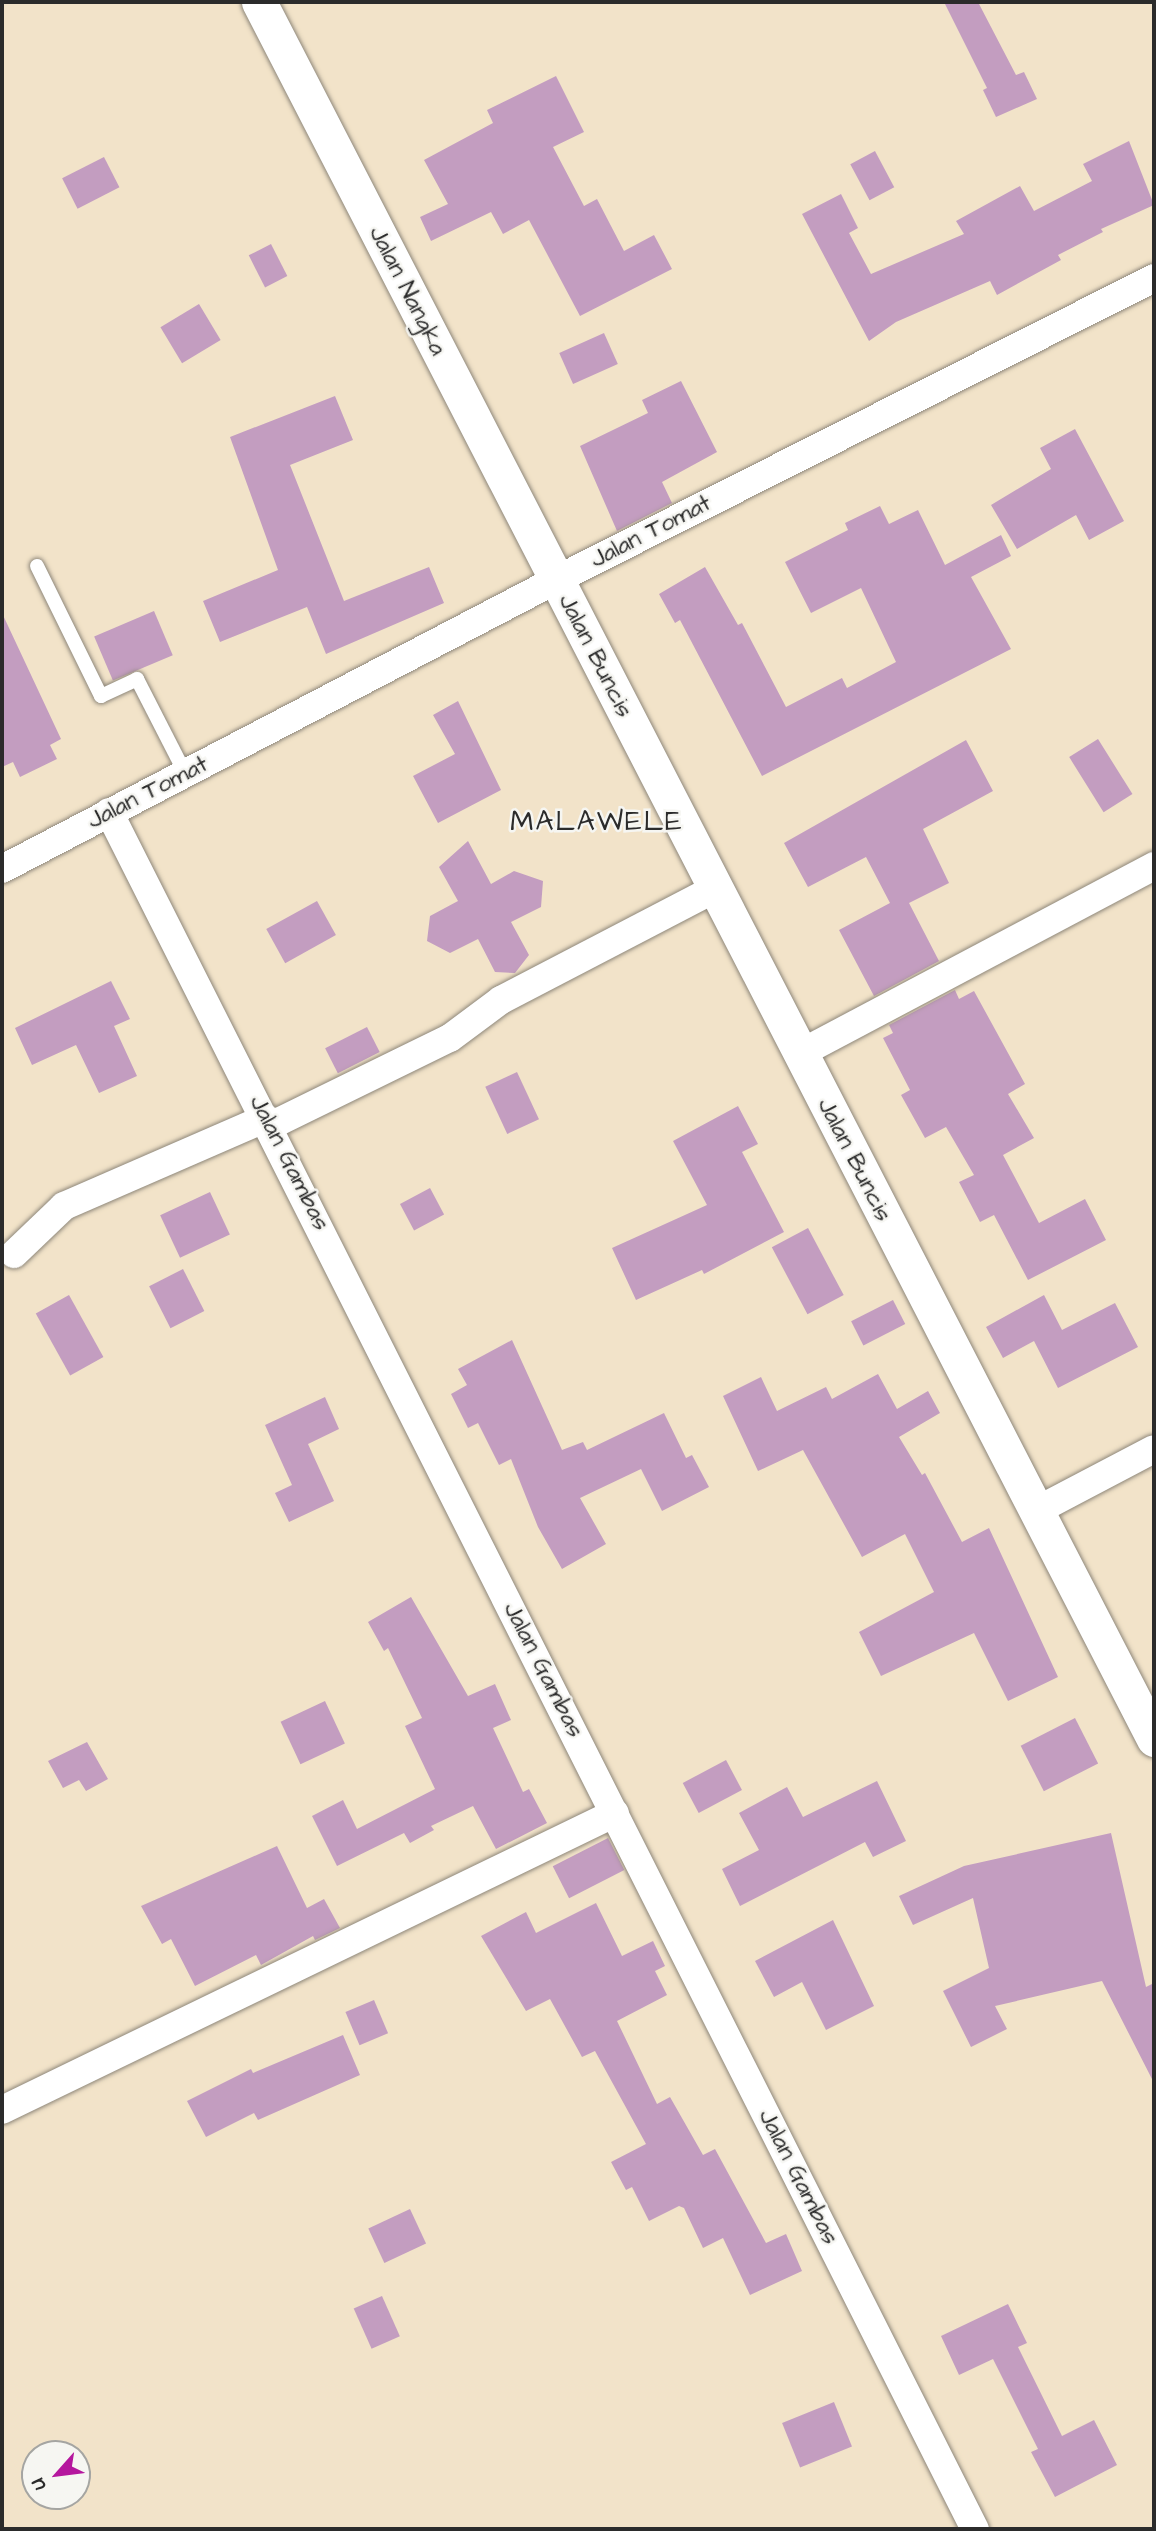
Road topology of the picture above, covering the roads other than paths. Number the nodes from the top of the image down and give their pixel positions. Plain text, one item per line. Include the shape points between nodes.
1 (259, 2) edge
2 (1154, 278) edge
3 (37, 566) dead end
4 (556, 580) junction
5 (185, 773) junction
6 (109, 812) junction
7 (1154, 866) edge
8 (2, 869) edge
9 (714, 889) junction
10 (799, 1054) junction
11 (268, 1122) junction
12 (14, 1254) dead end
13 (1154, 1449) edge
14 (1036, 1511) junction
15 (1154, 1739) edge
16 (615, 1813) junction
17 (2, 2110) edge
18 (975, 2529) edge

1 - 4 street, Jalan Nangka
2 - 4 street, Jalan Tomat
3 - 5 lane via 101,696 136,679
4 - 5 street, Jalan Tomat
4 - 9 street, Jalan Buncis
5 - 6 street, Jalan Tomat
6 - 8 street, Jalan Tomat
6 - 11 street, Jalan Gambas
7 - 10 street
9 - 10 street, Jalan Buncis
9 - 11 street via 501,1000 450,1038
10 - 14 street, Jalan Buncis
11 - 12 street via 64,1206
11 - 16 street, Jalan Gambas
13 - 14 street
14 - 15 street, Jalan Buncis
16 - 17 street
16 - 18 street, Jalan Gambas

